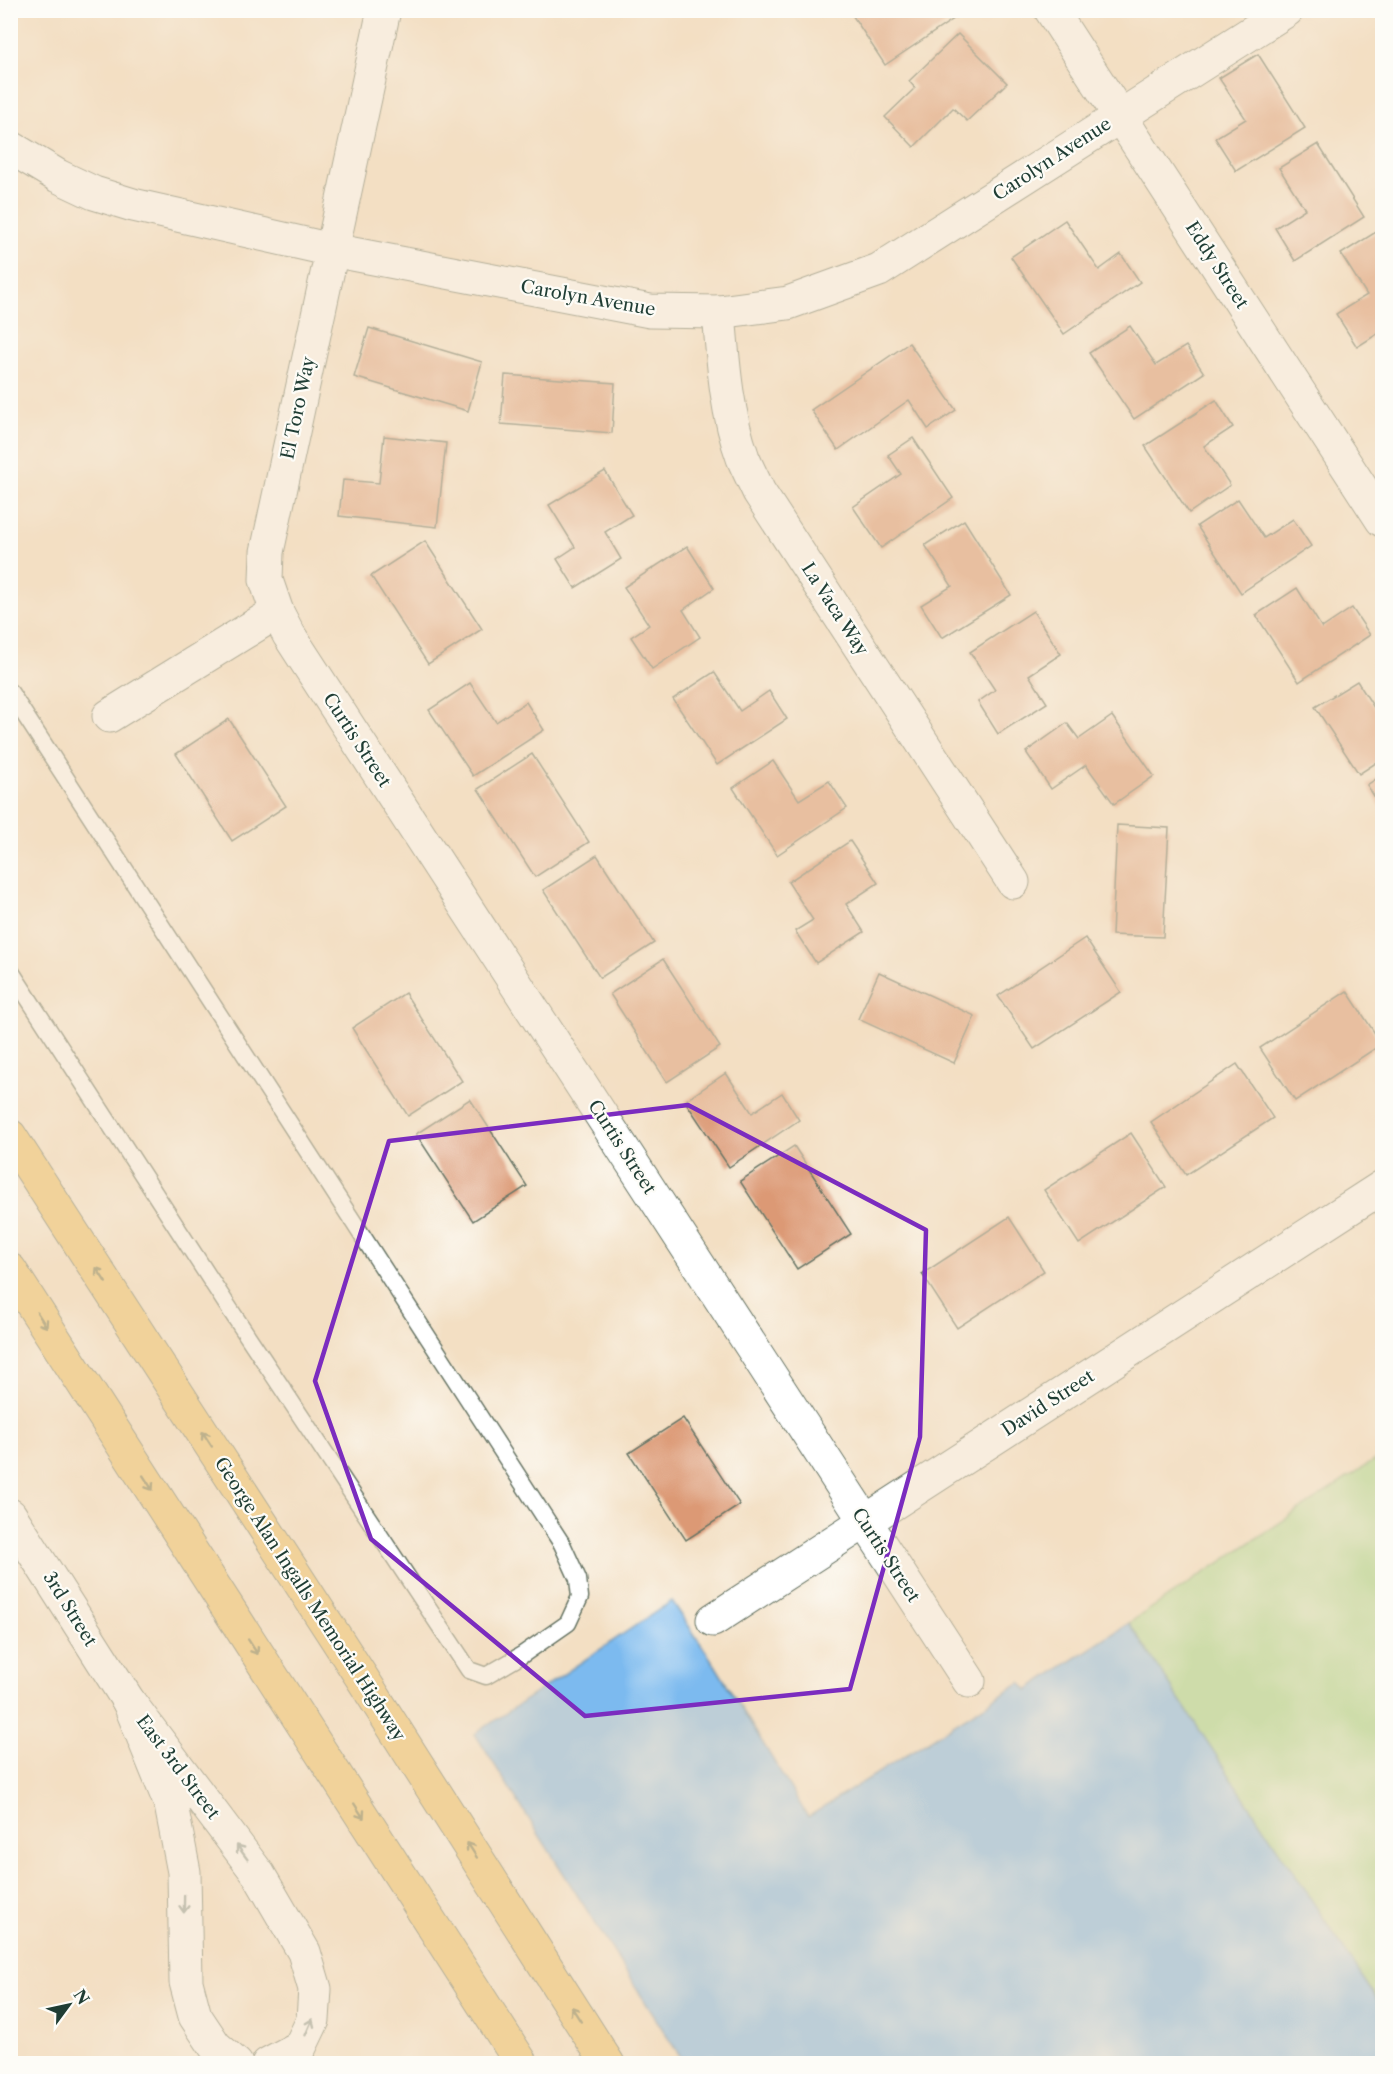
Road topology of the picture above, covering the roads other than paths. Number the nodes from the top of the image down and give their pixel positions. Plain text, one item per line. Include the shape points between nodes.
1 (384, 10) edge
2 (1051, 10) edge
3 (1287, 10) edge
4 (1119, 116) junction
5 (10, 147) edge
6 (332, 250) junction
7 (719, 312) junction
8 (1383, 520) edge
9 (277, 612) junction
10 (10, 692) edge
11 (109, 717) dead end
12 (1013, 882) dead end
13 (10, 970) edge
14 (10, 1136) edge
15 (1383, 1187) edge
16 (10, 1270) edge
17 (10, 1515) edge
18 (865, 1521) junction
19 (713, 1620) dead end
20 (969, 1682) dead end
21 (129, 1702) junction
22 (236, 2064) edge
23 (268, 2064) edge
24 (522, 2064) edge
25 (608, 2064) edge

1 - 6 street, El Toro Way
2 - 4 street, Eddy Street
3 - 4 street, Carolyn Avenue
4 - 7 street, Carolyn Avenue via 879,270 788,303
4 - 8 street, Eddy Street
5 - 6 street, Carolyn Avenue via 58,176 133,206
6 - 7 street, Carolyn Avenue via 650,310
6 - 9 street, El Toro Way via 267,552 266,580
7 - 12 street, La Vaca Way via 733,418 743,458 759,492
9 - 11 street
9 - 18 street, Curtis Street
10 - 13 lane via 562,1544 578,1579 579,1597 568,1623 486,1676 469,1670
25 -> 14 highway, George Alan Ingalls Memorial Highway
15 - 18 street, David Street
16 -> 24 highway
17 - 21 street, 3rd Street
18 - 19 street, David Street
18 - 20 street, Curtis Street
21 -> 22 street, East 3rd Street via 171,1805 184,1872 186,1982 195,2016 215,2046
23 -> 21 street, East 3rd Street via 300,2047 313,2020 315,1989 304,1952 259,1875

